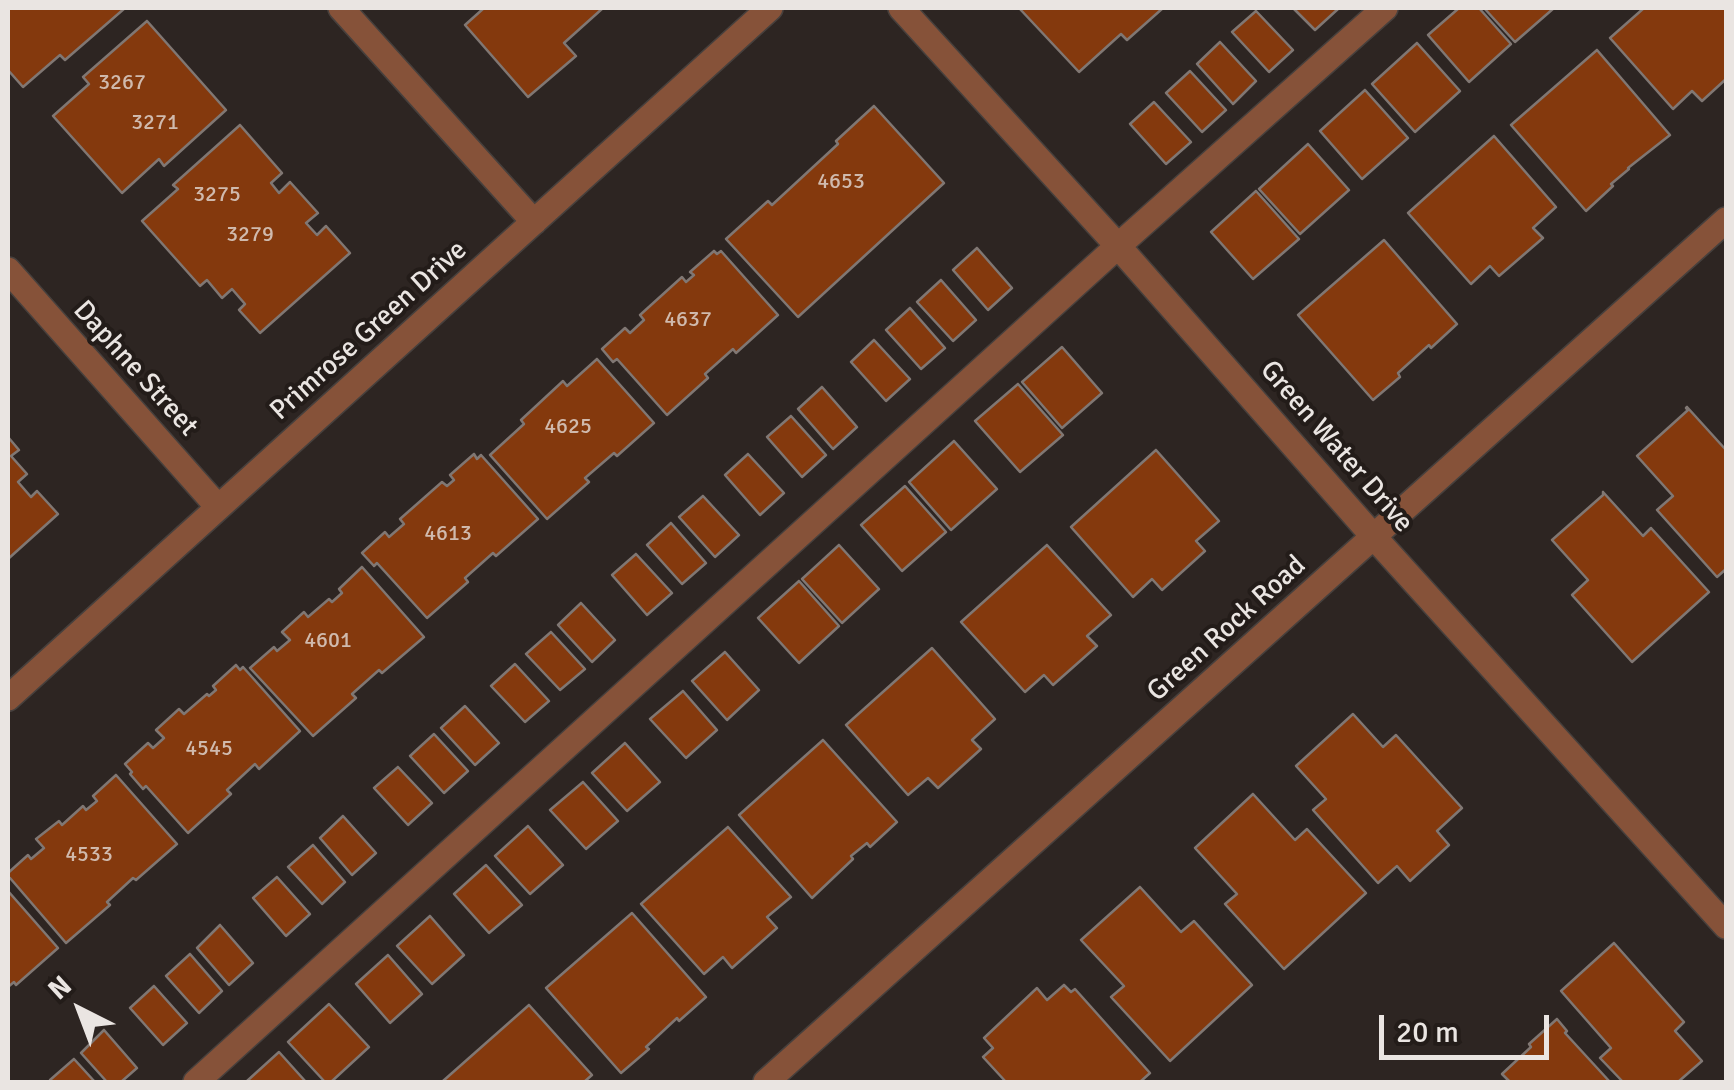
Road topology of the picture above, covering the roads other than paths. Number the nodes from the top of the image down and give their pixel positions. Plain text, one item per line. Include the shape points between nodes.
1 (341, 8) edge
2 (770, 8) edge
3 (901, 8) edge
4 (1385, 8) edge
5 (1726, 220) edge
6 (534, 222) junction
7 (1118, 246) junction
8 (8, 270) edge
9 (218, 508) junction
10 (1374, 537) junction
11 (8, 698) edge
12 (1726, 926) edge
13 (196, 1082) edge
14 (766, 1082) edge

1 - 6 street
2 - 6 street, Primrose Green Drive
3 - 7 street, Green Water Drive
4 - 7 street
5 - 10 street, Green Rock Road
6 - 9 street, Primrose Green Drive
7 - 10 street, Green Water Drive
7 - 13 street
8 - 9 street, Daphne Street
9 - 11 street, Primrose Green Drive
10 - 12 street, Green Water Drive
10 - 14 street, Green Rock Road

